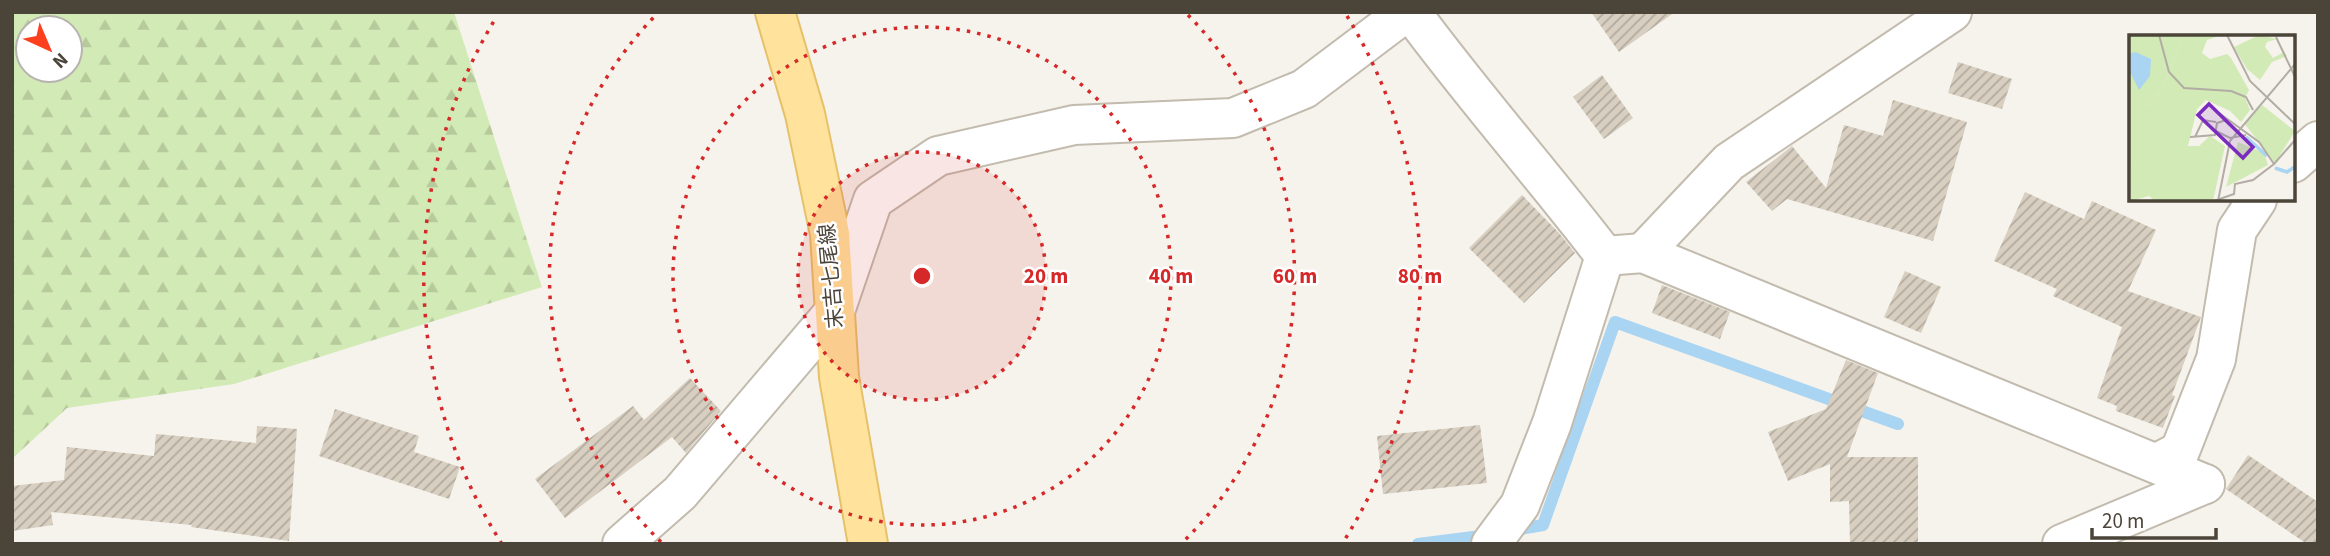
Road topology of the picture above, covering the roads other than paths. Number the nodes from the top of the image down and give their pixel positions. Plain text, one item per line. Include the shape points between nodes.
1 (775, 12) edge
2 (1409, 12) edge
3 (1952, 12) edge
4 (2318, 141) edge
5 (2295, 161) edge
6 (2256, 201) edge
7 (1643, 253) junction
8 (1605, 257) junction
9 (835, 311) junction
10 (2157, 463) junction
11 (622, 544) edge
12 (868, 544) edge
13 (1491, 544) edge
14 (2062, 544) edge

1 - 9 main road, 末吉七尾線 via 805,114 830,234
2 - 8 street
2 - 9 street via 1304,89 1233,118 1074,125 939,156 873,200
3 - 7 street via 1729,162
4 - 5 street
6 - 10 street via 2237,230 2216,359 2180,451
7 - 8 street
7 - 10 street
8 - 13 street via 1552,423 1520,505
9 - 11 street via 680,493
9 - 12 main road, 末吉七尾線 via 839,377
10 - 14 street via 2205,484

